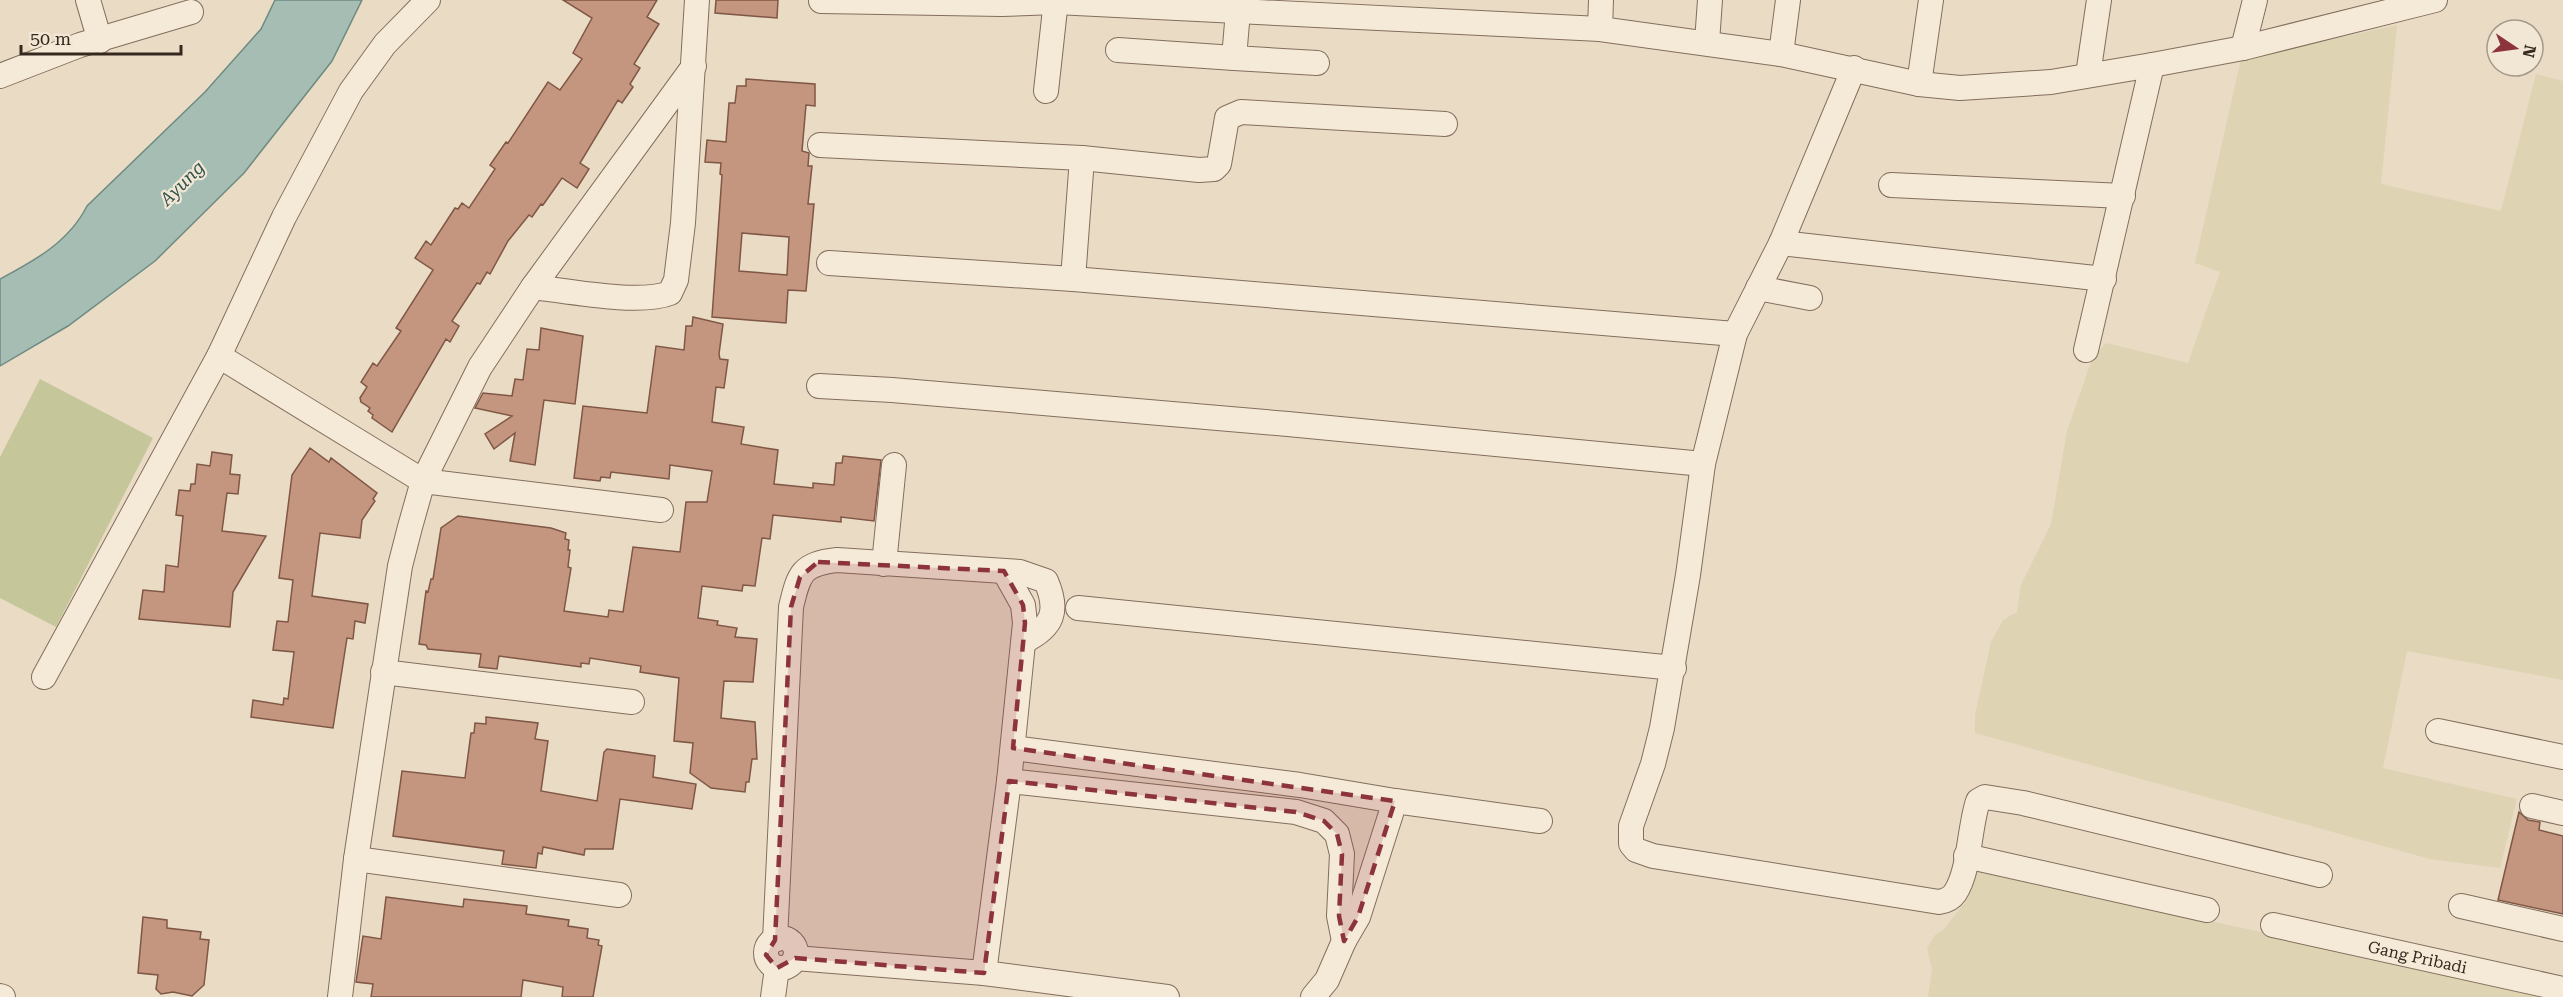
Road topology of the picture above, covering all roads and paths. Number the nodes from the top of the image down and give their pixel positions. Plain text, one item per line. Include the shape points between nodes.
1 (88, 0) edge
2 (428, 0) edge
3 (697, 0) edge
4 (1601, 0) edge
5 (1710, 0) edge
6 (1788, 0) edge
7 (1931, 0) edge
8 (2099, 0) edge
9 (2255, 0) edge
10 (2435, 0) edge
11 (821, 1) edge
12 (1056, 1) edge
13 (1295, 7) edge
14 (1238, 11) junction
15 (1427, 11) edge
16 (191, 12) dead end
17 (1599, 29) junction
18 (100, 41) junction
19 (1707, 42) junction
20 (2243, 48) junction
21 (1118, 50) dead end
22 (1781, 54) junction
23 (1234, 58) junction
24 (1317, 63) dead end
25 (694, 65) junction
26 (2152, 65) junction
27 (1854, 68) junction
28 (2088, 75) junction
29 (0, 76) edge
30 (1919, 84) junction
31 (1046, 91) dead end
32 (1445, 124) dead end
33 (820, 145) dead end
34 (1082, 158) junction
35 (1891, 185) dead end
36 (2123, 196) junction
37 (1780, 243) junction
38 (829, 263) dead end
39 (1072, 279) junction
40 (2104, 279) junction
41 (533, 287) junction
42 (1758, 288) junction
43 (1810, 298) dead end
44 (1735, 334) junction
45 (2086, 350) dead end
46 (219, 356) junction
47 (819, 386) dead end
48 (1703, 464) junction
49 (894, 465) dead end
50 (423, 481) junction
51 (661, 510) dead end
52 (884, 564) junction
53 (1078, 608) dead end
54 (1674, 668) junction
55 (383, 672) junction
56 (44, 677) dead end
57 (632, 702) dead end
58 (2438, 731) dead end
59 (1013, 748) junction
60 (2563, 757) edge
61 (1009, 782) junction
62 (1300, 785) junction
63 (1395, 801) junction
64 (2532, 806) dead end
65 (1296, 812) junction
66 (2563, 813) edge
67 (1540, 821) dead end
68 (1966, 856) junction
69 (356, 859) junction
70 (2320, 875) dead end
71 (1340, 888) junction
72 (619, 895) dead end
73 (1365, 896) junction
74 (2461, 906) dead end
75 (2207, 910) dead end
76 (2273, 925) dead end
77 (2563, 929) edge
78 (1344, 941) junction
79 (786, 963) junction
80 (984, 974) junction
81 (2563, 989) edge
82 (340, 997) edge
83 (773, 997) edge
84 (1167, 997) edge
85 (1313, 997) edge

1 - 18 street
2 - 46 street via 385,44 351,91 284,217
3 - 25 street
4 - 17 street
5 - 19 street
6 - 22 street
7 - 30 street
8 - 28 street
9 - 20 street
10 - 20 street
11 - 12 street
12 - 14 street
12 - 31 street
13 - 14 street
13 - 15 street
14 - 23 street
15 - 17 street
16 - 18 street
17 - 19 street
18 - 29 street
19 - 22 street
20 - 26 street
21 - 23 street
22 - 27 street
23 - 24 street
25 - 41 street
25 - 41 street via 683,223 676,280 670,293 658,298
26 - 28 street
26 - 36 street
27 - 30 street
27 - 37 street
28 - 30 street via 2012,86 1960,88
32 - 34 street via 1241,112 1227,118 1221,158 1214,169
33 - 34 street
34 - 39 street
35 - 36 street
36 - 40 street
37 - 40 street
37 - 42 street
38 - 39 street
39 - 44 street
40 - 45 street
41 - 50 street via 480,367
42 - 43 street
42 - 44 street
44 - 48 street
46 - 50 street
46 - 56 street
47 - 48 street via 1265,422
48 - 54 street
49 - 52 street
50 - 51 street
50 - 55 street via 400,566
52 - 59 street via 1004,571 1023,605 1024,640
52 - 79 street via 818,562 807,567 791,607 775,940 766,954 768,960
53 - 54 street
54 - 68 street via 1653,764 1631,826 1631,844 1636,850 1939,903 1956,892
55 - 57 street
55 - 69 street
58 - 60 street
59 - 61 street
59 - 62 street
61 - 65 street
61 - 80 street
62 - 63 street
62 - 65 street
63 - 67 street
63 - 73 street
64 - 66 street
65 - 71 street via 1324,821 1337,834 1342,854
68 - 70 street via 1973,814 1978,801 1985,796
68 - 75 street
69 - 72 street
69 - 82 street
71 - 73 street
71 - 78 street via 1339,916
73 - 78 street
74 - 77 street
76 - 81 street, Gang Pribadi
78 - 85 street via 1327,980
79 - 80 street
79 - 83 street
80 - 84 street

